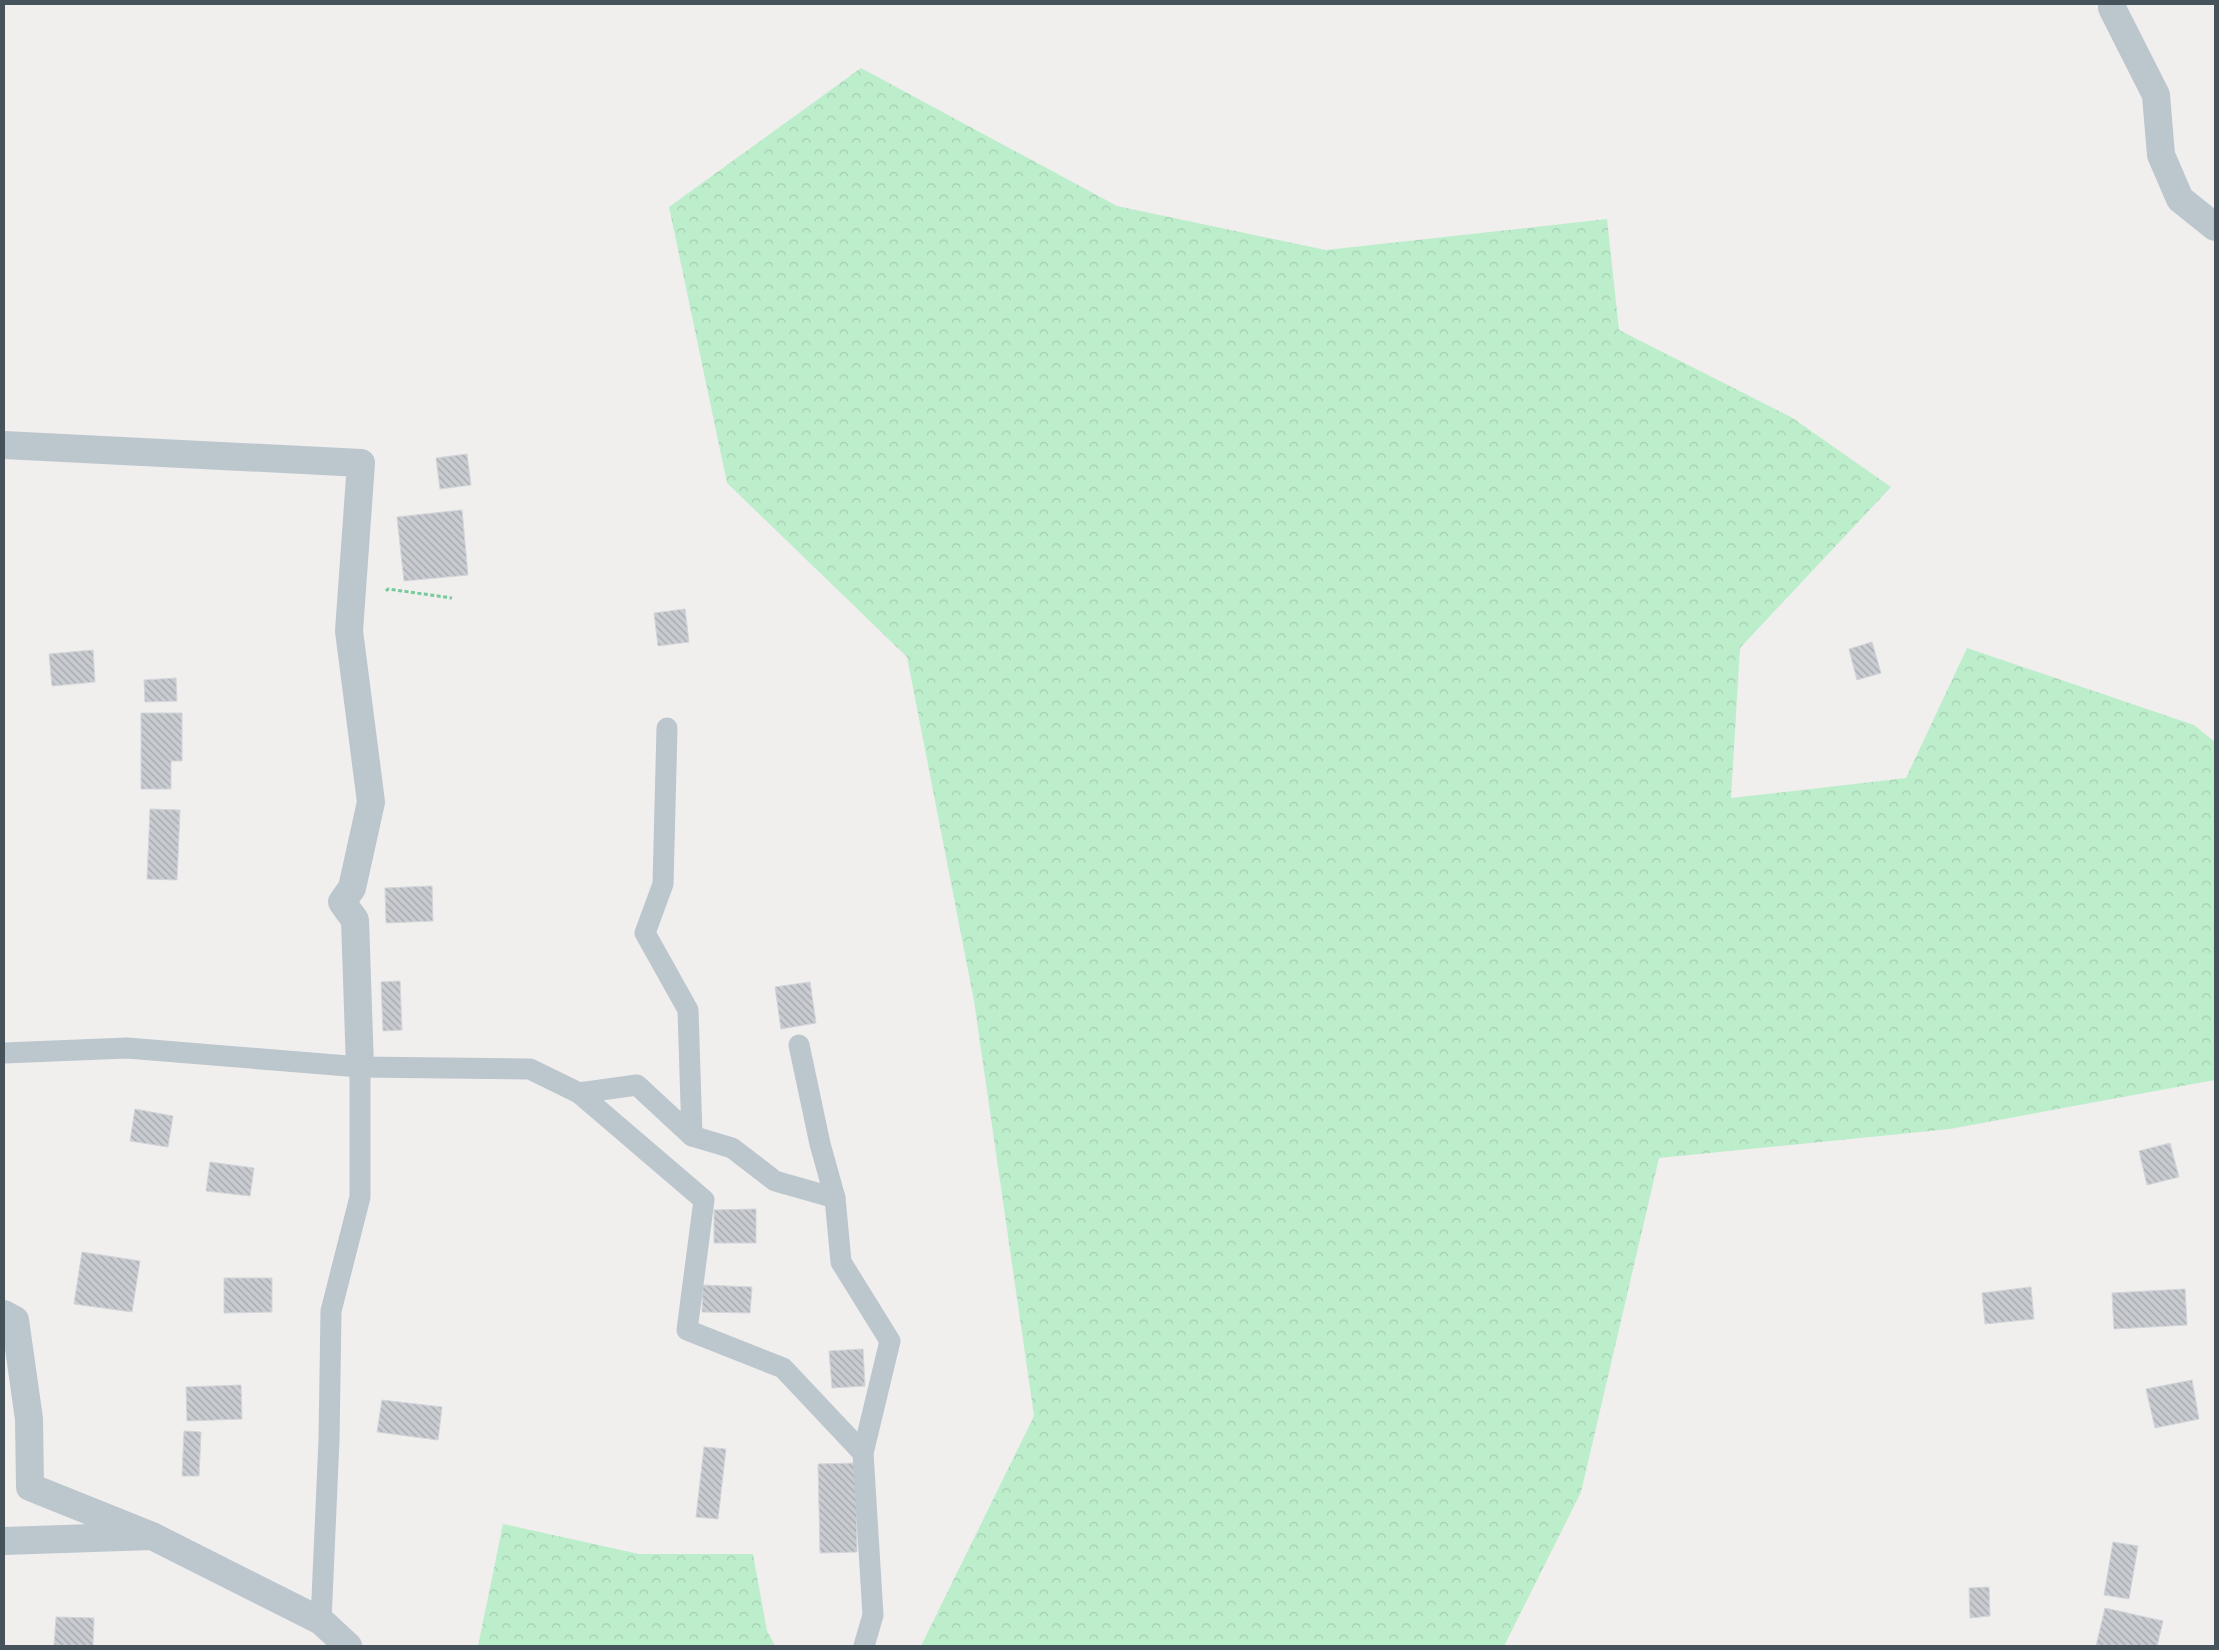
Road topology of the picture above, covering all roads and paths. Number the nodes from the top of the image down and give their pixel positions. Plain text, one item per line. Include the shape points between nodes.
1 (2112, 4) edge
2 (2215, 227) edge
3 (4, 446) edge
4 (452, 598) dead end
5 (350, 631) junction
6 (667, 728) dead end
7 (799, 1044) dead end
8 (4, 1052) edge
9 (360, 1067) junction
10 (579, 1092) junction
11 (692, 1136) junction
12 (835, 1198) junction
13 (4, 1314) edge
14 (863, 1453) junction
15 (152, 1536) junction
16 (4, 1541) edge
17 (322, 1621) junction
18 (348, 1646) edge
19 (864, 1646) edge

1 - 2 street via 2156,95 2161,155 2180,199
3 - 5 street via 361,463
4 - 5 path via 388,589
5 - 9 street via 371,802 352,888 342,902 355,920
6 - 11 lane via 664,884 645,933 688,1010
7 - 12 lane
8 - 9 lane via 127,1048
9 - 10 lane via 530,1069
9 - 17 lane via 360,1197 331,1311
10 - 11 lane via 637,1085
10 - 14 lane via 704,1200 687,1330 783,1368
11 - 12 lane via 732,1148 775,1181
12 - 14 lane via 841,1262 890,1341
13 - 15 street via 15,1320 29,1419 30,1487
14 - 19 lane via 873,1615
15 - 16 street
15 - 17 street
17 - 18 street

